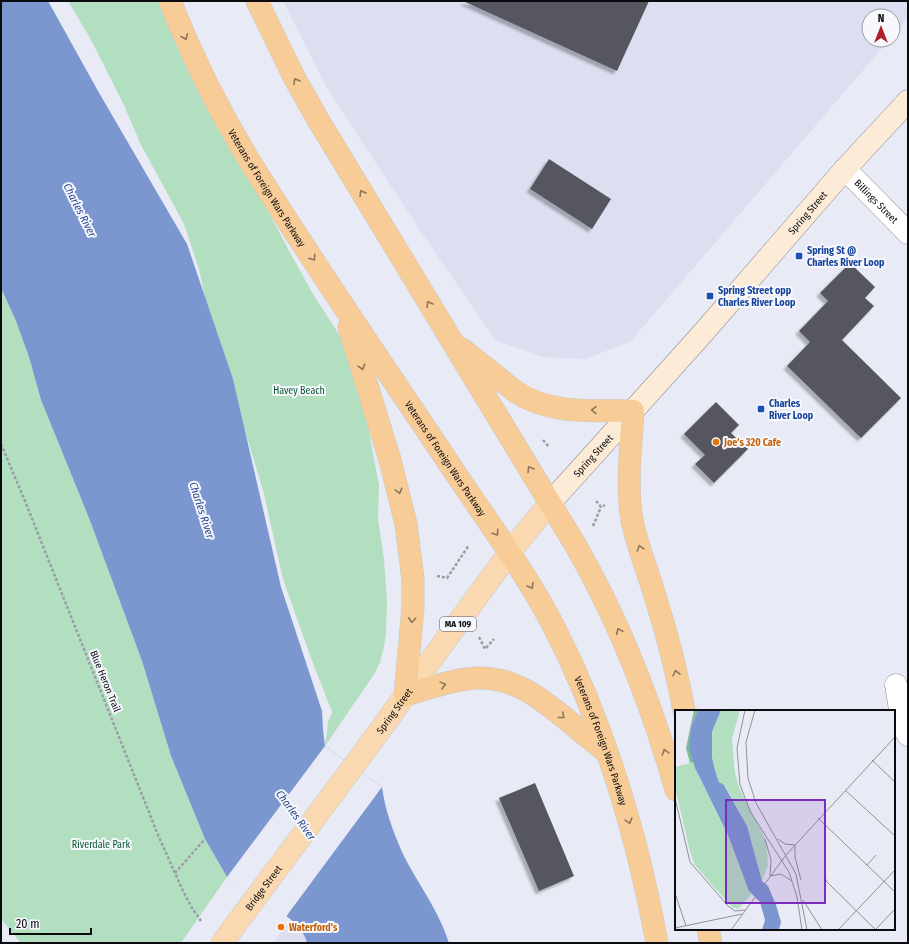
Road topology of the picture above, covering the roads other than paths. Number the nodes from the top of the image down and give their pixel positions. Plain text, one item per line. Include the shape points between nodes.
1 (170, 1) edge
2 (257, 1) edge
3 (908, 101) edge
4 (845, 169) junction
5 (908, 233) edge
6 (342, 303) junction
7 (449, 338) junction
8 (633, 411) junction
9 (550, 502) junction
10 (509, 553) junction
11 (896, 685) dead end
12 (405, 695) junction
13 (684, 710) edge
14 (908, 735) edge
15 (607, 753) junction
16 (675, 787) edge
17 (304, 832) joint
18 (708, 930) edge
19 (713, 930) edge
20 (222, 943) edge
21 (657, 943) edge
22 (711, 943) edge
23 (722, 943) edge

1 -> 6 highway, Veterans of Foreign Wars Parkway via 202,75 227,124
7 -> 2 highway via 317,118
3 - 4 main road, Spring Street
4 - 5 street, Billings Street
4 - 8 main road, Spring Street
6 -> 10 highway, Veterans of Foreign Wars Parkway
6 -> 12 highway via 390,460 406,524 413,580 413,607
8 -> 7 highway via 559,409 534,402 511,389
9 -> 7 highway
8 - 9 main road, Spring Street
13 -> 8 highway via 666,634 632,522 630,475
9 - 10 main road, Spring Street / MA 109
16 -> 9 highway via 640,680 609,607
10 - 12 main road, Spring Street / MA 109
10 -> 15 highway, Veterans of Foreign Wars Parkway via 535,593 562,644
11 - 14 street via 903,727
12 -> 15 highway via 473,679 498,680 514,684 541,699
12 - 17 main road, Spring Street / MA 109
15 -> 21 highway, Veterans of Foreign Wars Parkway via 636,848
17 - 20 main road, Bridge Street / MA 109
18 - 22 highway
19 - 23 street

